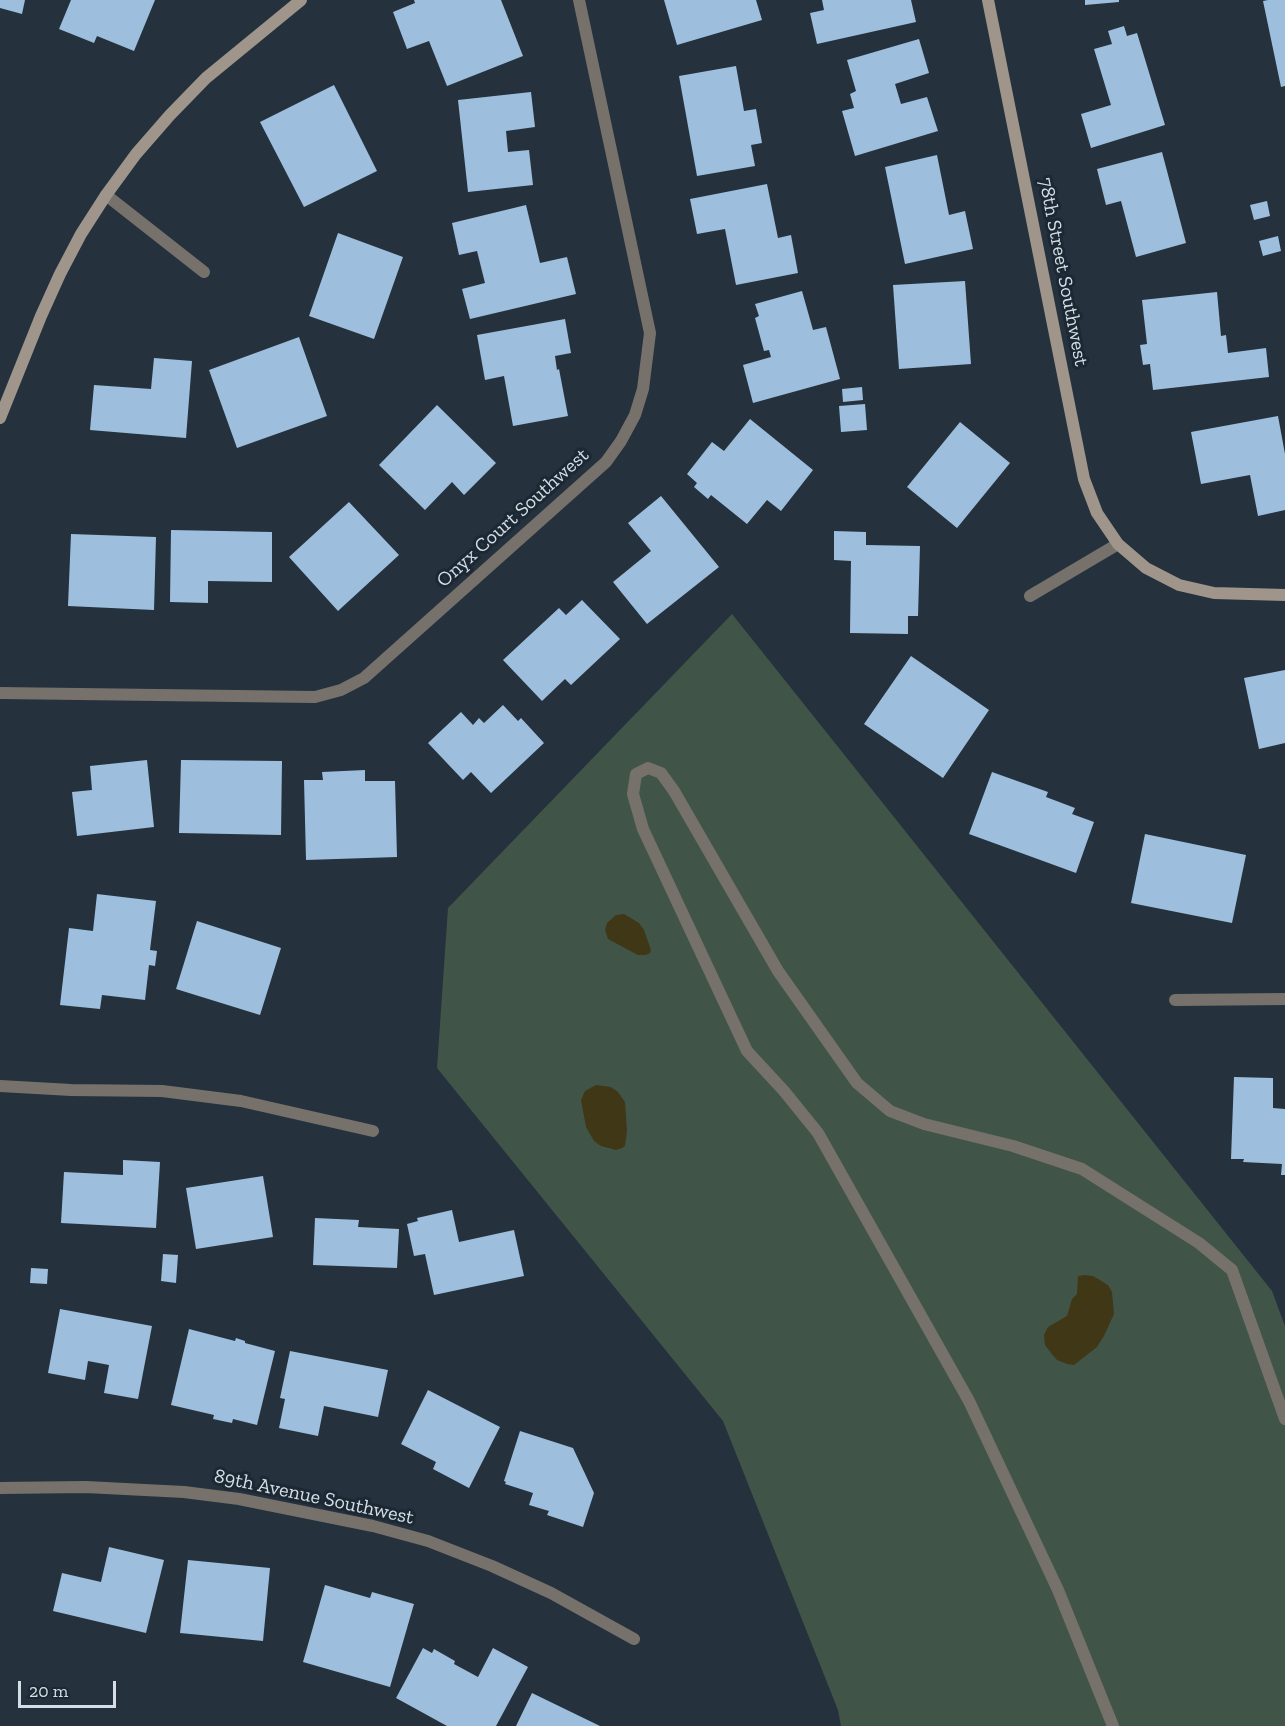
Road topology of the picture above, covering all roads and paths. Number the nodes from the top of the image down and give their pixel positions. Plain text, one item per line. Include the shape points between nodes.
1 (301, 0) edge
2 (579, 0) edge
3 (988, 0) edge
4 (106, 195) junction
5 (204, 272) dead end
6 (0, 418) edge
7 (1118, 544) junction
8 (1285, 595) edge
9 (1030, 596) dead end
10 (0, 693) edge
11 (1285, 999) edge
12 (1175, 1000) dead end
13 (0, 1086) edge
14 (373, 1131) dead end
15 (1285, 1419) edge
16 (0, 1488) edge
17 (634, 1639) dead end
18 (1113, 1726) edge

1 - 4 street via 206,78 143,146
2 - 10 street, Onyx Court Southwest via 650,333 643,389 621,441 606,462 364,678 341,690 315,697
3 - 7 street, 78th Street Southwest via 1084,479 1097,513
4 - 5 street
4 - 6 street via 60,274
7 - 8 street, 78th Street Southwest via 1146,568 1179,585 1214,593
7 - 9 street
11 - 12 street
13 - 14 street via 173,1092 242,1101
15 - 18 street via 1232,1270 1199,1243 1082,1169 890,1112 857,1083 778,971 661,773 648,768 636,774 633,794 644,829 747,1051 818,1133 969,1401 1058,1590
16 - 17 street, 89th Avenue Southwest via 184,1492 373,1526 428,1541 492,1566

